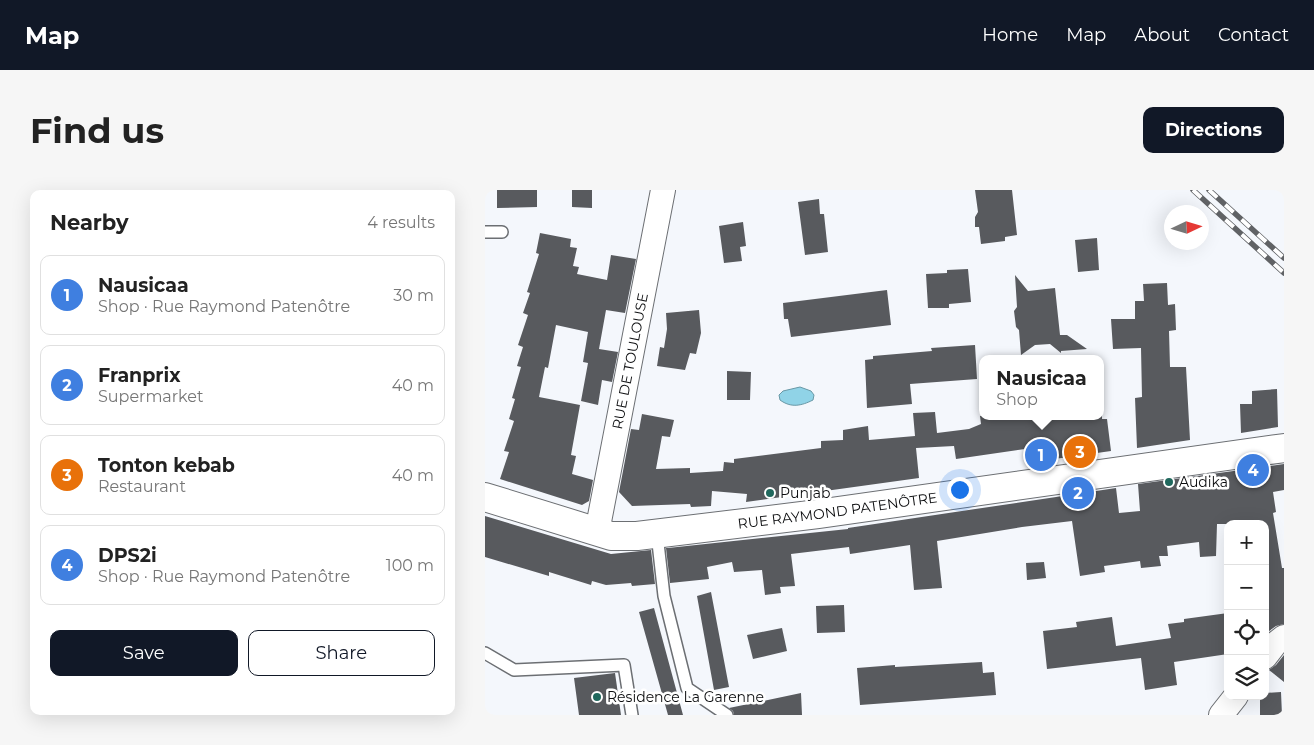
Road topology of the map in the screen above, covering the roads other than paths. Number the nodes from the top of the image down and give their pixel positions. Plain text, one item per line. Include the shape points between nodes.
1 (663, 190) edge
2 (485, 232) edge
3 (502, 232) dead end
4 (1284, 448) edge
5 (485, 497) edge
6 (597, 532) junction
7 (657, 533) junction
8 (1284, 637) edge
9 (485, 653) edge
10 (1267, 655) edge
11 (1233, 700) edge
12 (632, 715) edge
13 (727, 715) edge
14 (1221, 715) edge

1 - 6 street, RUE DE TOULOUSE
2 - 3 lane
4 - 7 main road, RUE RAYMOND PATENÔTRE via 819,514
5 - 6 main road, RUE RAYMOND PATENÔTRE
6 - 7 main road, RUE RAYMOND PATENÔTRE via 611,536
7 - 13 lane via 665,596 687,688
8 - 10 street
9 - 12 lane via 514,670 624,665
11 - 14 street

